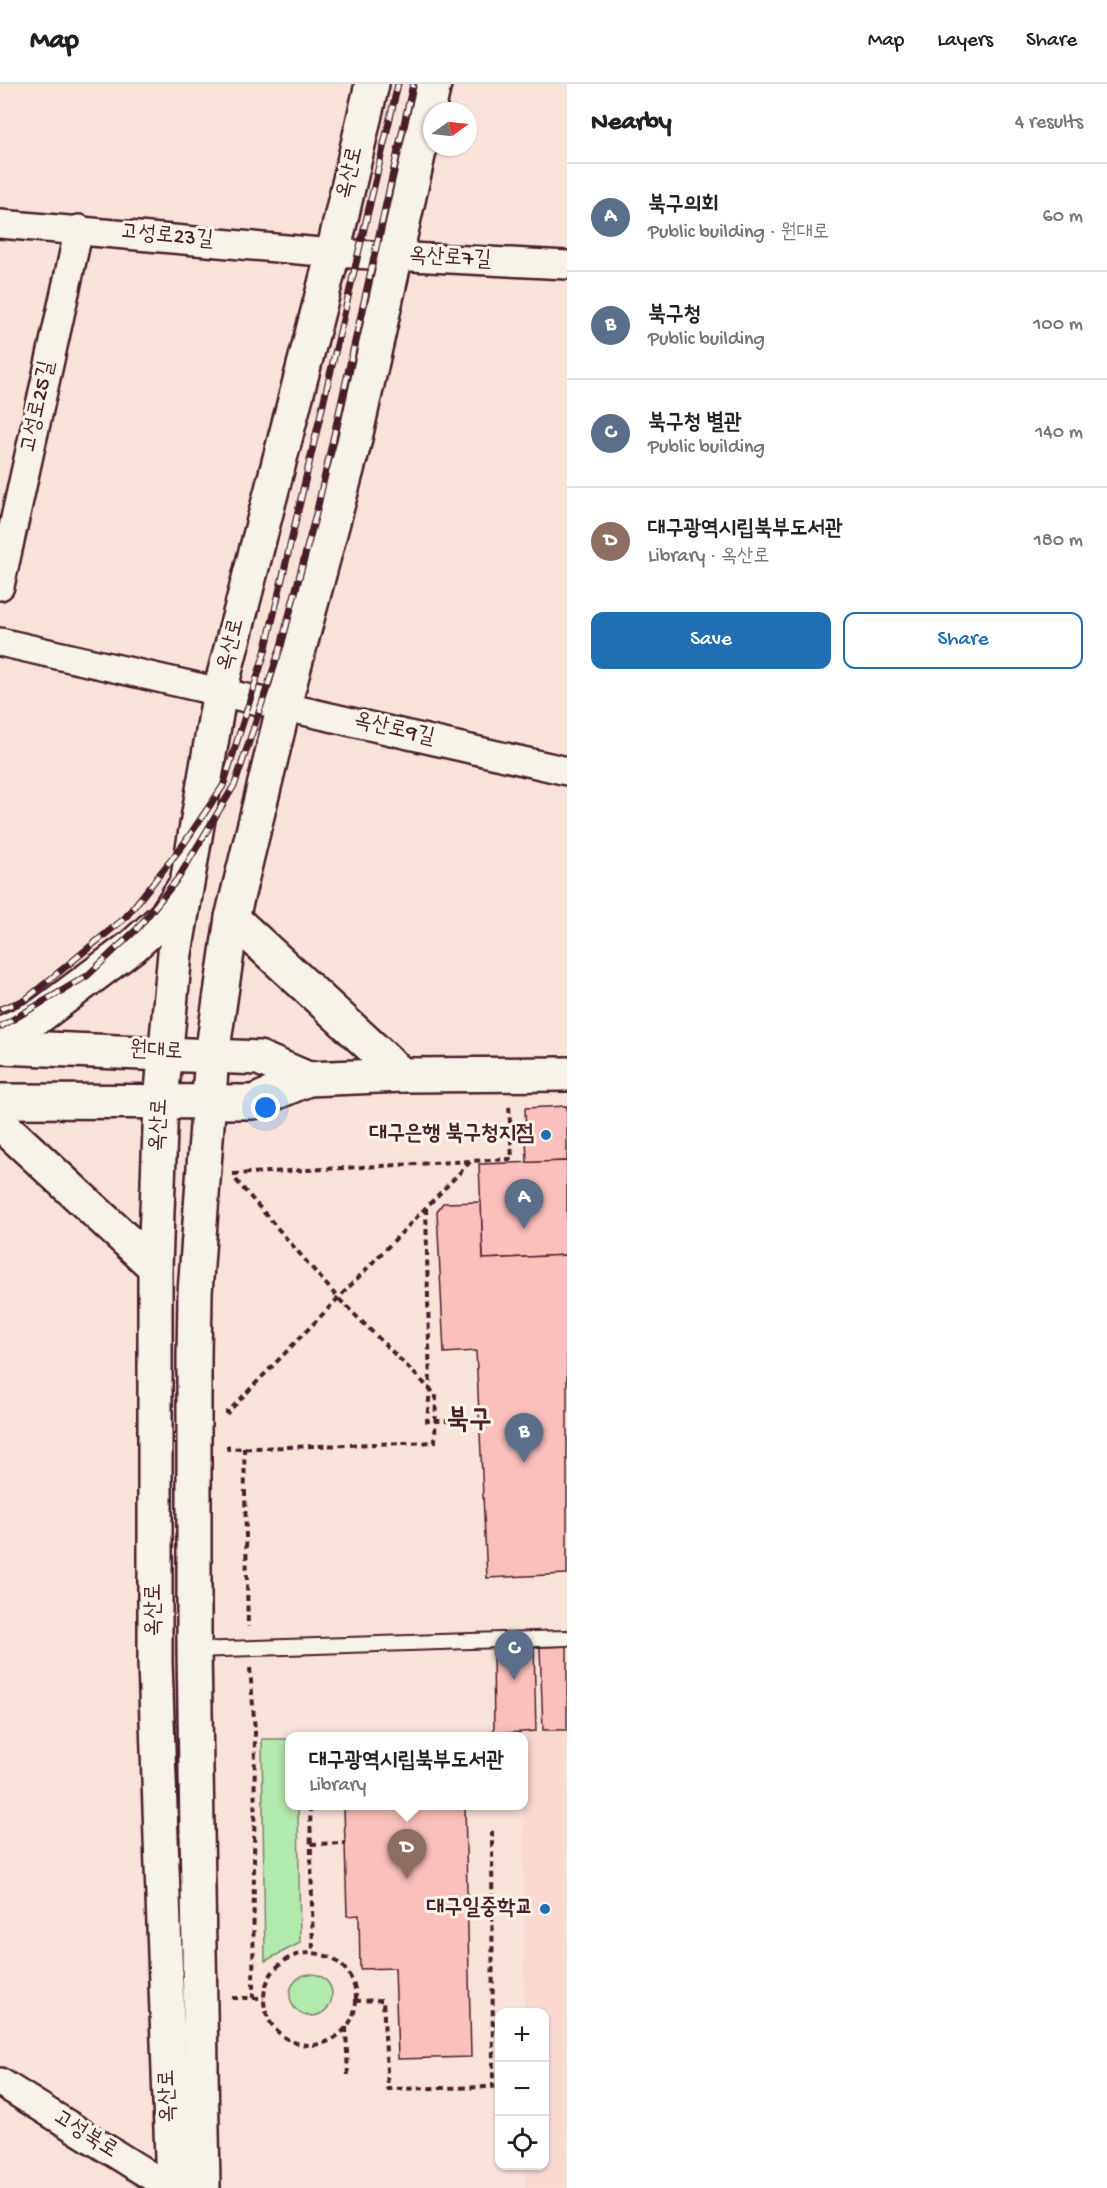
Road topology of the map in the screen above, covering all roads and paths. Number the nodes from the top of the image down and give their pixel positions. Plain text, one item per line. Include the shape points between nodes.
1 (372, 84) edge
2 (434, 84) edge
3 (0, 224) edge
4 (79, 229) junction
5 (333, 252) junction
6 (395, 256) junction
7 (567, 265) edge
8 (0, 586) edge
9 (0, 642) edge
10 (220, 691) junction
11 (284, 705) junction
12 (567, 771) edge
13 (187, 882) junction
14 (232, 918) junction
15 (0, 1034) edge
16 (0, 1047) edge
17 (166, 1052) junction
18 (212, 1055) junction
19 (508, 1074) junction
20 (567, 1074) edge
21 (402, 1075) junction
22 (308, 1079) junction
23 (0, 1101) edge
24 (161, 1101) junction
25 (208, 1102) junction
26 (0, 1123) edge
27 (471, 1161) junction
28 (231, 1174) junction
29 (231, 1186) dead end
30 (426, 1207) junction
31 (155, 1268) junction
32 (338, 1298) junction
33 (429, 1389) junction
34 (227, 1401) dead end
35 (227, 1413) junction
36 (436, 1421) junction
37 (469, 1421) dead end
38 (227, 1425) dead end
39 (228, 1437) dead end
40 (244, 1448) junction
41 (567, 1638) edge
42 (248, 1648) junction
43 (194, 1650) junction
44 (310, 1810) edge
45 (492, 1828) dead end
46 (345, 1843) dead end
47 (311, 1844) junction
48 (313, 1953) junction
49 (253, 1998) dead end
50 (355, 2001) junction
51 (346, 2027) junction
52 (348, 2078) dead end
53 (0, 2082) edge
54 (171, 2188) edge
55 (203, 2188) edge

1 - 5 main road, 옥산로
2 - 6 main road, 옥산로
3 - 4 street, 고성로23길
4 - 5 street, 고성로23길
4 - 8 street, 고성로25길
5 - 6 street, 옥산로7길
5 - 10 main road, 옥산로
6 - 7 street, 옥산로7길
6 - 11 main road, 옥산로 via 353,447
9 - 10 street
10 - 11 street, 옥산로9길
10 - 13 main road, 옥산로
11 - 12 street, 옥산로9길
11 - 14 main road, 옥산로
13 - 15 main road via 165,917 133,946 41,1015
13 - 17 main road, 옥산로 via 175,953
14 - 18 main road, 옥산로
14 - 21 main road
16 - 17 main road, 원대로
17 - 18 main road, 원대로
17 - 24 main road, 옥산로
18 - 22 main road, 원대로 via 259,1058
18 - 25 main road, 옥산로
19 - 20 main road, 원대로
19 - 21 main road, 원대로
19 - 27 path via 512,1159
21 - 22 main road, 원대로
22 - 25 main road, 원대로 via 253,1102
23 - 24 main road, 원대로
24 - 25 main road, 원대로
24 - 31 main road, 옥산로
25 - 43 main road, 옥산로 via 195,1293
26 - 31 main road
27 - 28 path
27 - 30 path
28 - 29 path
28 - 32 path
30 - 32 path
30 - 33 path
31 - 54 main road, 옥산로 via 156,1662
32 - 33 path
32 - 35 path
33 - 36 path via 436,1395
33 - 36 path via 427,1421
34 - 35 path
35 - 38 path
36 - 37 path
36 - 40 path via 435,1442
39 - 40 path via 228,1449
40 - 42 path
41 - 42 lane
42 - 43 lane
42 - 49 path via 255,1731
43 - 55 main road, 옥산로
44 - 47 path
45 - 50 path via 493,2087 388,2089 383,2000
46 - 47 path
47 - 48 path
48 - 50 path via 328,1956 341,1965 351,1977
48 - 51 path via 298,1954 274,1970 266,1983 266,2013 283,2037 297,2043 326,2042
50 - 51 path
51 - 52 path
53 - 54 street, 고성북로

